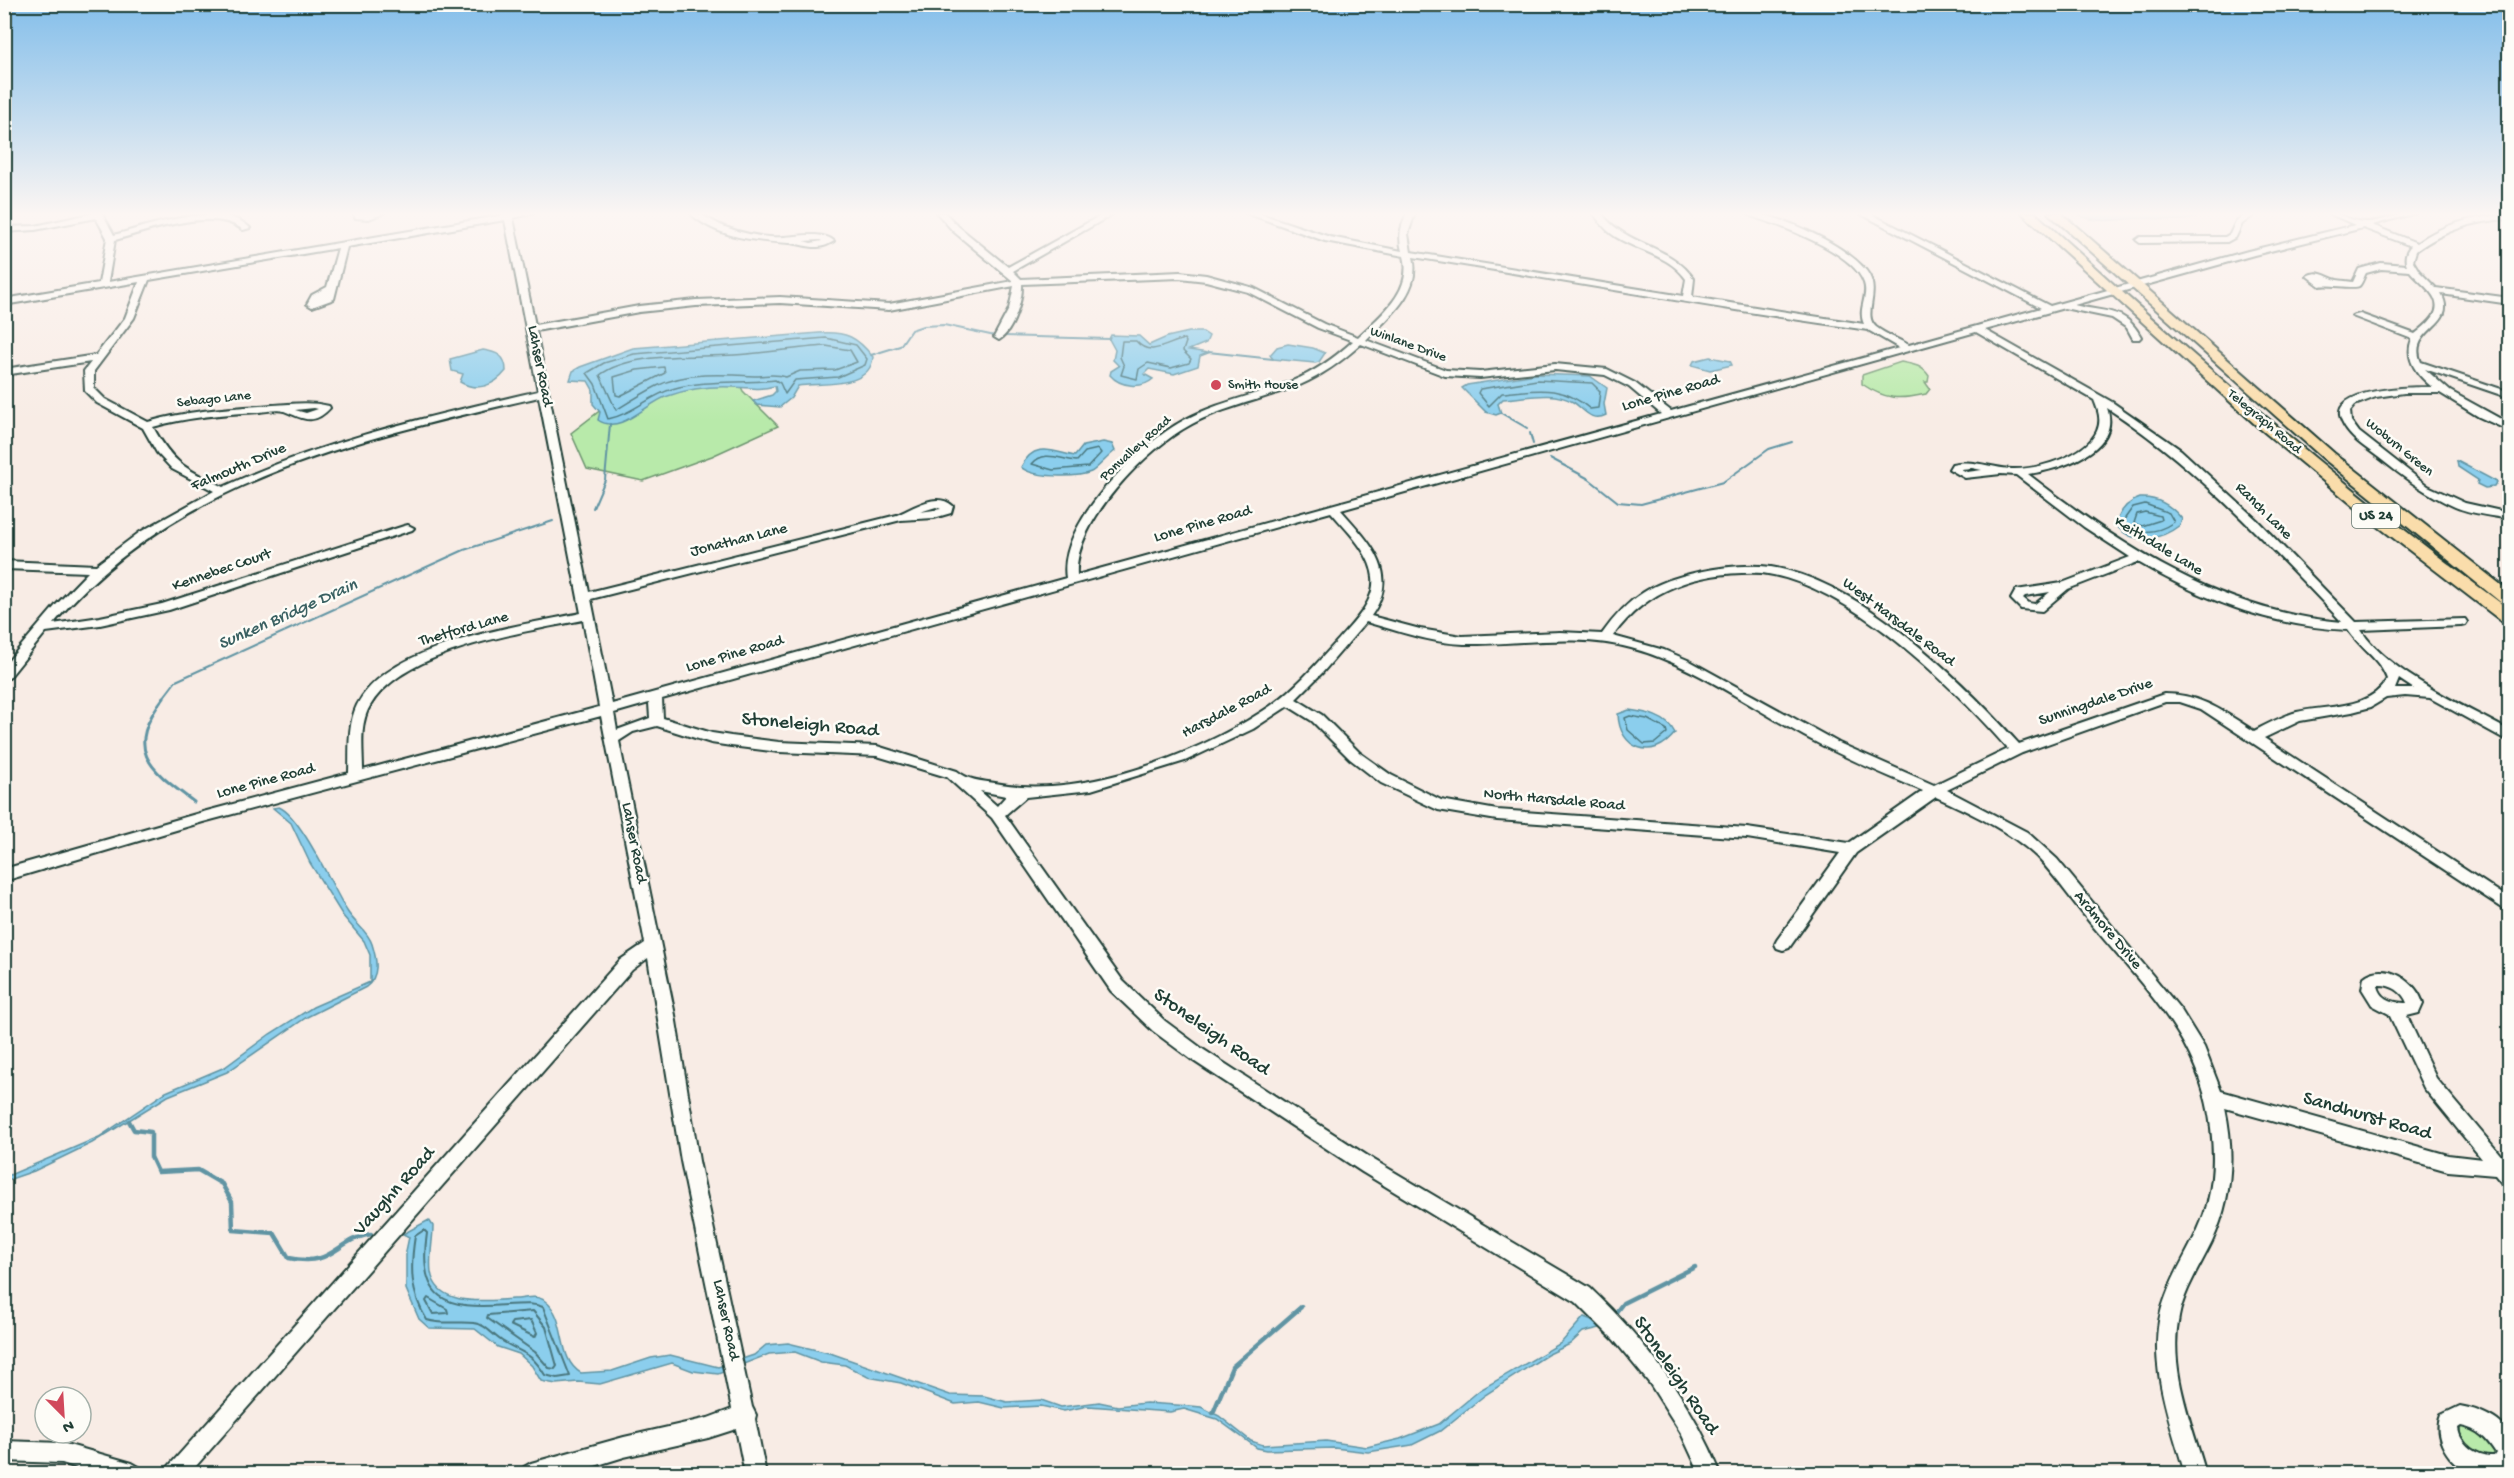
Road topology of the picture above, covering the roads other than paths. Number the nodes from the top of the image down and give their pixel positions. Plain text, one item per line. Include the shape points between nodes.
1 (104, 282) edge
2 (121, 282) edge
3 (143, 282) edge
4 (332, 282) edge
5 (522, 282) edge
6 (1019, 282) joint
7 (1221, 282) edge
8 (1408, 282) edge
9 (1589, 282) edge
10 (1691, 282) edge
11 (1868, 282) edge
12 (1997, 282) edge
13 (2103, 282) edge
14 (2132, 282) edge
15 (2146, 282) edge
16 (2332, 282) dead end
17 (2357, 282) edge
18 (2424, 282) edge
19 (104, 285) junction
20 (2135, 285) junction
21 (329, 289) dead end
22 (2432, 290) junction
23 (2113, 291) junction
24 (1687, 299) junction
25 (2510, 301) edge
26 (4, 302) edge
27 (2065, 305) junction
28 (2049, 309) junction
29 (2357, 315) dead end
30 (1871, 328) junction
31 (531, 329) junction
32 (1977, 329) junction
33 (999, 337) dead end
34 (2136, 337) dead end
35 (2417, 338) junction
36 (1359, 341) junction
37 (1907, 348) junction
38 (97, 358) junction
39 (2417, 364) junction
40 (4, 372) edge
41 (2219, 384) junction
42 (2246, 384) junction
43 (2441, 390) junction
44 (544, 393) junction
45 (2510, 395) edge
46 (2099, 398) junction
47 (2246, 407) junction
48 (285, 408) dead end
49 (2274, 410) junction
50 (1668, 414) junction
51 (147, 426) junction
52 (2510, 428) edge
53 (1999, 471) dead end
54 (2019, 472) junction
55 (222, 491) junction
56 (1333, 507) junction
57 (2510, 516) edge
58 (901, 517) dead end
59 (408, 528) dead end
60 (2139, 558) junction
61 (4, 565) edge
62 (98, 569) junction
63 (1072, 580) junction
64 (2064, 586) dead end
65 (585, 597) junction
66 (2510, 601) edge
67 (589, 615) junction
68 (1366, 618) junction
69 (2510, 620) edge
70 (2461, 622) dead end
71 (2350, 626) junction
72 (43, 629) junction
73 (1605, 638) junction
74 (2388, 665) junction
75 (4, 675) edge
76 (2384, 694) junction
77 (655, 696) junction
78 (2440, 698) junction
79 (1288, 700) junction
80 (607, 710) junction
81 (657, 721) junction
82 (2254, 737) junction
83 (2510, 737) edge
84 (612, 739) junction
85 (2017, 750) junction
86 (356, 777) junction
87 (965, 783) junction
88 (1934, 791) junction
89 (1019, 793) junction
90 (997, 814) junction
91 (1851, 849) junction
92 (4, 875) edge
93 (2510, 907) edge
94 (1784, 944) dead end
95 (653, 946) junction
96 (2395, 1009) dead end
97 (2214, 1097) junction
98 (2506, 1171) edge
99 (746, 1415) junction
100 (4, 1451) edge
101 (132, 1473) edge
102 (175, 1473) edge
103 (531, 1473) edge
104 (756, 1473) edge
105 (1711, 1473) edge
106 (2196, 1473) edge

1 - 19 street
2 - 19 street
3 - 38 street via 129,318
4 - 21 street
5 - 31 street, Lahser Road
6 - 31 street, Winlane Drive via 900,306 716,301 639,309
6 - 33 street via 1013,312
7 - 36 street, Winlane Drive via 1251,290 1320,326
8 - 36 street, Ponvalley Road
9 - 24 street
10 - 24 street
11 - 30 street via 1864,311
12 - 28 street
13 - 23 highway, Telegraph Road / US 24
14 - 20 highway, Telegraph Road / US 24
15 - 20 street, Lone Pine Road
16 - 17 street via 2356,285
18 - 22 street
19 - 26 street
20 - 23 street, Lone Pine Road
20 - 42 highway, Telegraph Road / US 24
22 - 25 street
22 - 35 street via 2441,309
23 - 27 street, Lone Pine Road
23 - 41 highway, Telegraph Road / US 24
24 - 30 street
27 - 28 street, Lone Pine Road
27 - 34 street via 2114,315
28 - 32 street, Lone Pine Road
29 - 35 street
30 - 37 street
31 - 44 street, Lahser Road
32 - 37 street, Lone Pine Road
32 - 46 street, Ranch Lane
35 - 39 street via 2413,352
36 - 50 street, Winlane Drive via 1453,375 1555,367 1607,372 1632,385
36 - 63 street, Ponvalley Road via 1306,380 1205,414 1172,433 1094,509 1078,541
37 - 50 street, Lone Pine Road
38 - 40 street
38 - 51 street via 88,375 91,392
39 - 43 street
39 - 45 street
41 - 42 highway via 2238,389
41 - 47 highway, Telegraph Road / US 24
42 - 49 highway, Telegraph Road / US 24
43 - 52 street
43 - 57 street, Woburn Green via 2404,390 2370,396 2350,404 2345,411 2346,421 2361,439 2424,488 2462,506
44 - 55 street, Falmouth Drive via 349,444
44 - 65 street, Lahser Road
46 - 54 street via 2105,409 2105,429 2094,444 2069,460
46 - 71 street, Ranch Lane via 2151,432 2214,486
47 - 49 highway via 2253,404
47 - 69 highway, Telegraph Road / US 24
48 - 51 street, Sebago Lane via 199,414
49 - 66 highway, Telegraph Road / US 24
50 - 56 street, Lone Pine Road
51 - 55 street via 161,451 176,467
53 - 54 street
54 - 60 street, Keithdale Lane
55 - 62 street, Falmouth Drive via 154,528
56 - 63 street, Lone Pine Road
56 - 68 street, Harsdale Road via 1366,547 1380,576 1376,600
58 - 65 street, Jonathan Lane
59 - 72 street, Kennebec Court via 174,605
60 - 64 street
60 - 71 street, Keithdale Lane via 2236,606 2296,620
61 - 62 street
62 - 72 street, Falmouth Drive
63 - 77 street, Lone Pine Road
65 - 67 street, Lahser Road
67 - 80 street, Lahser Road
67 - 86 street, Thetford Lane via 452,647 396,671 370,696 360,714
68 - 73 street via 1462,640
68 - 79 street, Harsdale Road
70 - 71 street, Keithdale Lane
71 - 74 street, Ranch Lane
72 - 75 street, Falmouth Drive
73 - 85 street, West Harsdale Road via 1634,602 1659,587 1732,570 1780,572 1831,592 1903,642 1981,709
73 - 88 street, Ardmore Drive via 1679,659 1839,748
74 - 76 street via 2393,679
74 - 78 street, Ranch Lane
76 - 78 street via 2411,692
76 - 82 street via 2351,708 2296,717
77 - 80 street, Lone Pine Road
77 - 81 street
78 - 83 street, Ranch Lane
79 - 89 street, Harsdale Road via 1213,743 1160,765 1109,781
79 - 91 street, North Harsdale Road via 1317,718 1355,756 1386,779 1438,805 1497,815 1748,833
80 - 84 street, Lahser Road
80 - 86 street, Lone Pine Road
81 - 84 street via 628,729
81 - 87 street, Stoneleigh Road via 711,738 779,747 877,751 914,760
82 - 85 street, Sunningdale Drive via 2206,705 2164,698
82 - 93 street, Sunningdale Drive
84 - 95 street, Lahser Road
85 - 88 street, Sunningdale Drive
86 - 92 street, Lone Pine Road
87 - 89 street, Harsdale Road
87 - 90 street, Stoneleigh Road
88 - 91 street, Sunningdale Drive
88 - 97 street, Ardmore Drive via 1968,805 2025,838 2051,864 2167,1004 2199,1053
89 - 90 street
90 - 105 street, Stoneleigh Road via 1081,938 1130,1002 1198,1055 1368,1166 1583,1295 1613,1322 1640,1355 1683,1418
91 - 94 street, Sunningdale Drive
95 - 99 street, Lahser Road via 690,1161
95 - 102 street, Vaughn Road via 626,965
96 - 98 street via 2430,1083
97 - 98 street, Sandhurst Road via 2448,1163
97 - 106 street, Ardmore Drive via 2222,1145 2220,1195 2201,1244 2178,1287 2167,1329 2167,1354
99 - 103 street
99 - 104 street, Lahser Road
100 - 101 street via 62,1453

